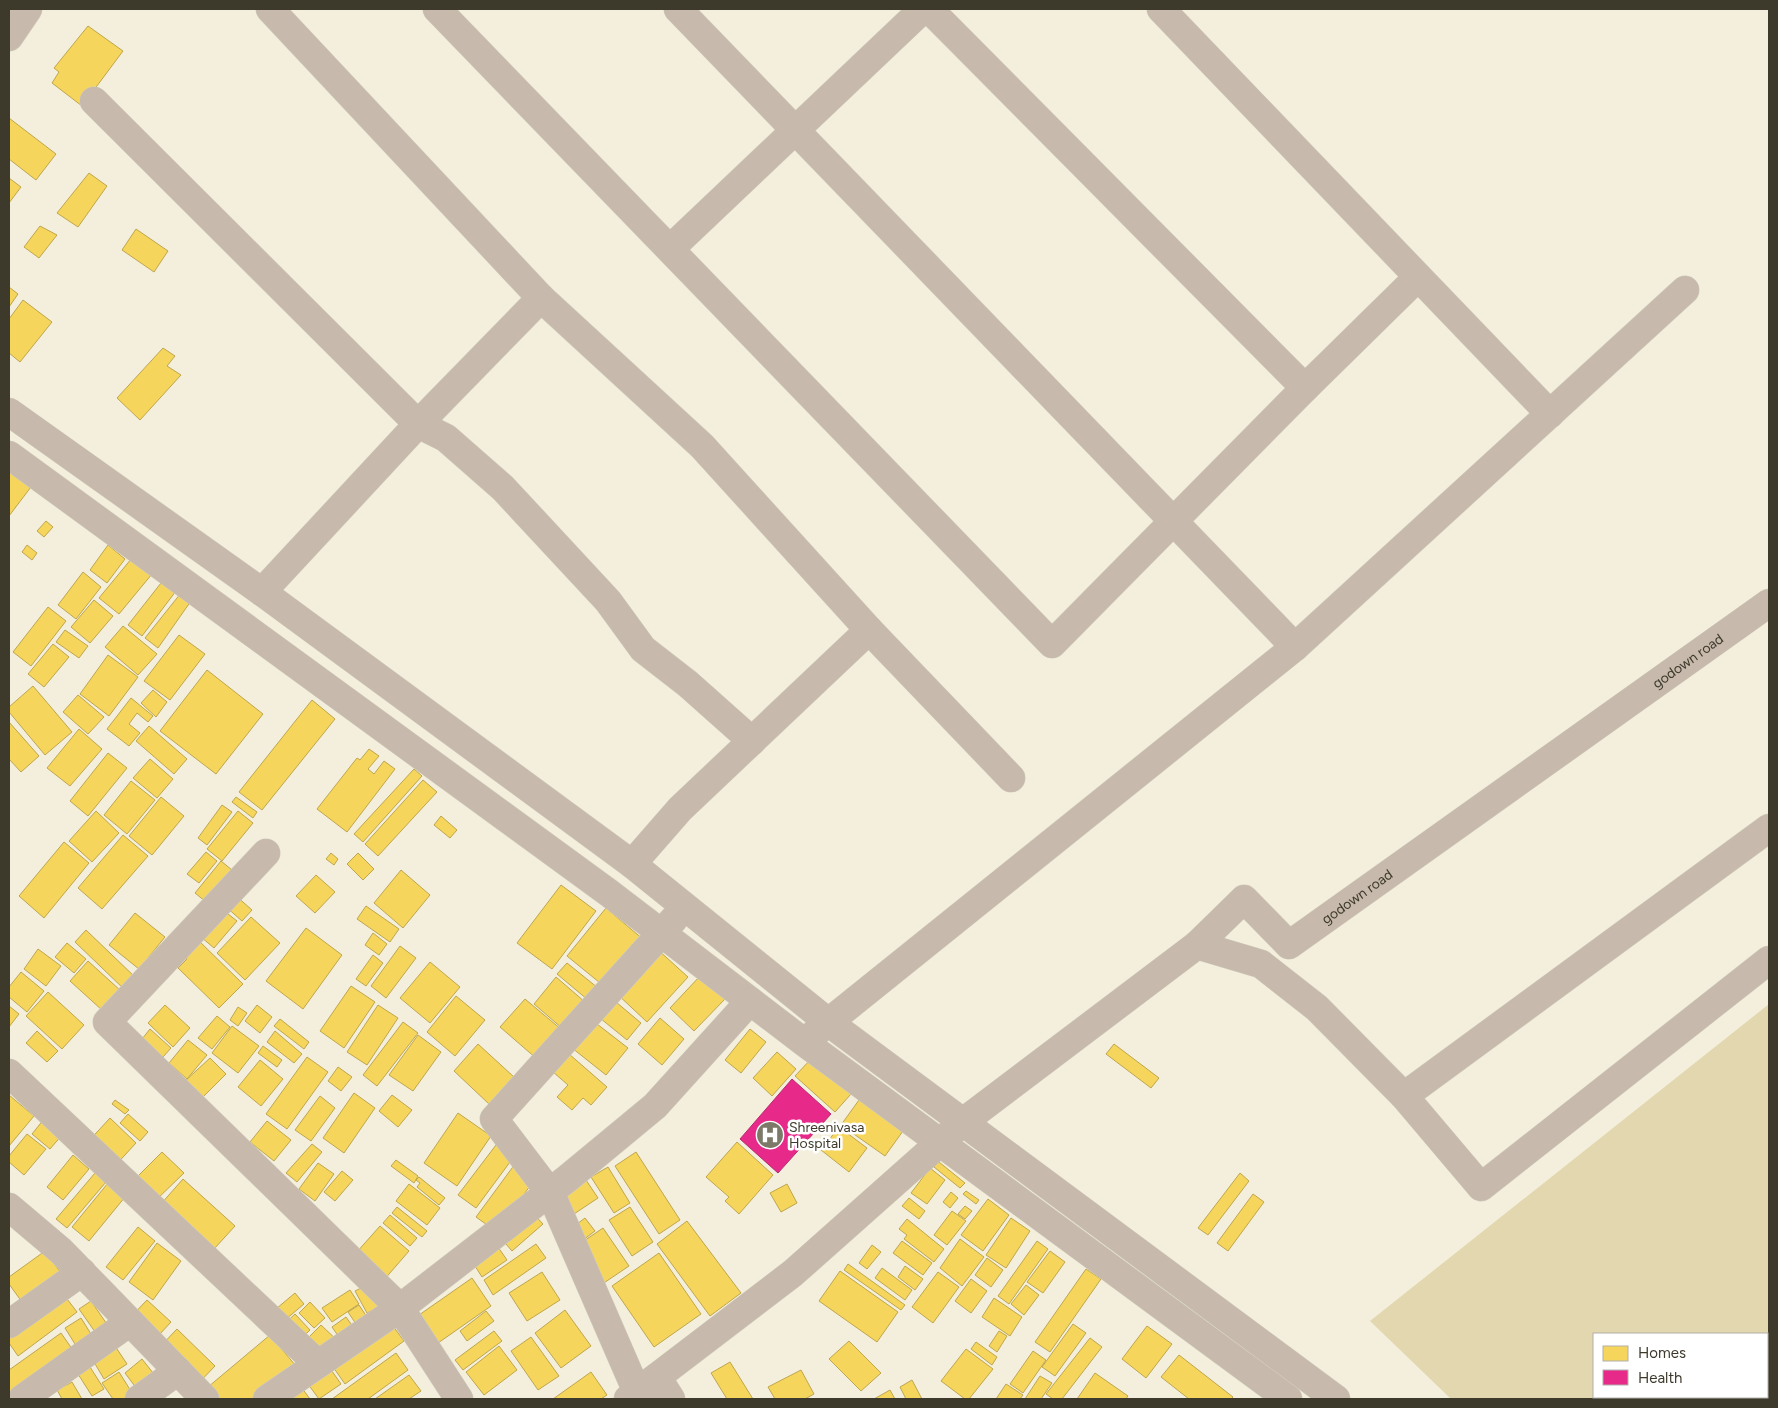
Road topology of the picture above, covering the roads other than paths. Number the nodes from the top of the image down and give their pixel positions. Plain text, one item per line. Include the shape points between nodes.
1 (28, 9) edge
2 (270, 9) edge
3 (437, 9) edge
4 (678, 9) edge
5 (923, 9) edge
6 (930, 9) edge
7 (1161, 9) edge
8 (9, 37) edge
9 (94, 101) dead end
10 (796, 130) junction
11 (670, 249) junction
12 (1418, 278) junction
13 (1685, 290) dead end
14 (541, 298) junction
15 (1305, 388) junction
16 (9, 412) edge
17 (1550, 414) junction
18 (418, 424) junction
19 (9, 456) edge
20 (1173, 521) junction
21 (262, 592) junction
22 (1769, 603) edge
23 (869, 630) junction
24 (1295, 647) junction
25 (752, 741) junction
26 (1011, 778) dead end
27 (1769, 828) edge
28 (266, 853) dead end
29 (632, 864) junction
30 (685, 906) junction
31 (661, 933) junction
32 (1197, 945) junction
33 (1769, 960) edge
34 (750, 1001) junction
35 (828, 1022) junction
36 (804, 1043) junction
37 (9, 1073) edge
38 (1404, 1096) junction
39 (963, 1122) junction
40 (940, 1142) junction
41 (549, 1192) junction
42 (9, 1207) edge
43 (82, 1272) junction
44 (400, 1308) junction
45 (130, 1322) junction
46 (9, 1324) edge
47 (318, 1364) junction
48 (178, 1371) junction
49 (648, 1392) edge
50 (22, 1399) edge
51 (139, 1399) edge
52 (206, 1399) edge
53 (268, 1399) edge
54 (459, 1399) edge
55 (1288, 1399) edge
56 (1336, 1399) edge

1 - 8 street
2 - 14 street
3 - 11 street
4 - 10 street
5 - 10 street
6 - 15 street
7 - 12 street
9 - 18 street
10 - 11 street
10 - 20 street
11 - 20 street via 1052,644
12 - 15 street
12 - 17 street
13 - 17 street
14 - 18 street
14 - 23 street via 702,446
15 - 20 street
16 - 21 street
17 - 24 street
18 - 21 street
18 - 25 street via 446,438 503,488 608,601 643,650 688,684
19 - 31 street
20 - 24 street
21 - 29 street
22 - 32 street, godown road via 1289,945 1244,899
23 - 25 street
23 - 26 street
24 - 35 street
25 - 29 street via 680,809
27 - 38 street
28 - 44 street via 107,1022
29 - 30 street
30 - 31 street
30 - 35 street
31 - 34 street
31 - 41 street via 494,1119
32 - 38 street via 1261,964 1317,1008
32 - 39 street, godown road
33 - 38 street via 1480,1187
34 - 36 street
34 - 41 street via 656,1106
35 - 36 street
35 - 39 street
36 - 40 street
37 - 47 street
39 - 40 street, godown road
39 - 56 street
40 - 49 street, godown road via 792,1274
40 - 55 street
41 - 44 street
41 - 49 street
42 - 43 street
43 - 45 street
43 - 46 street
44 - 47 street
44 - 54 street
45 - 48 street
45 - 50 street
47 - 53 street
48 - 51 street
48 - 52 street

